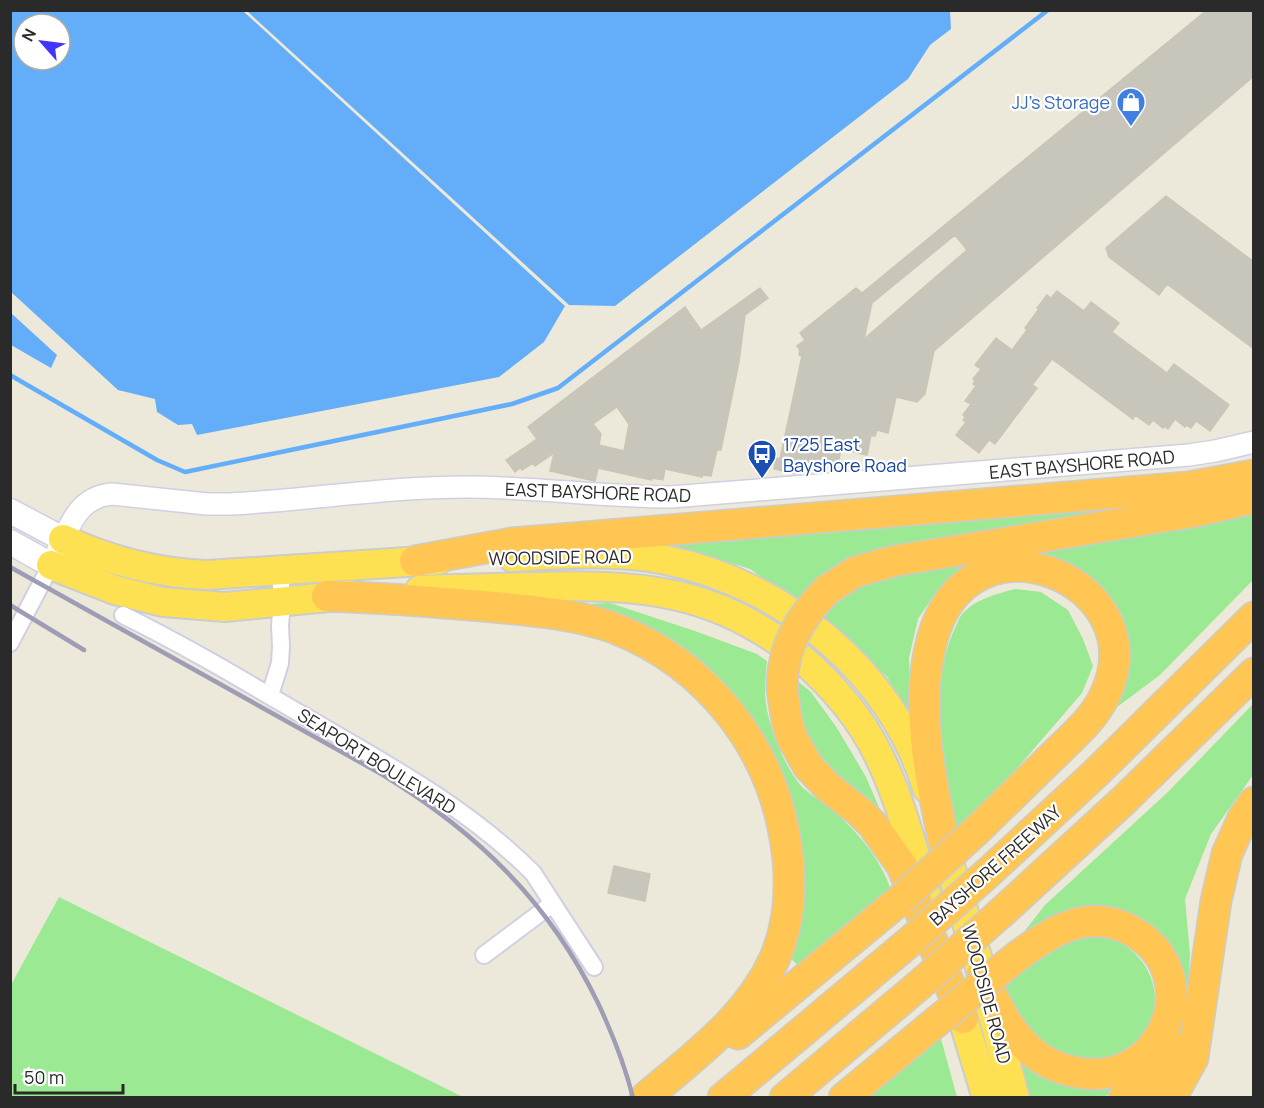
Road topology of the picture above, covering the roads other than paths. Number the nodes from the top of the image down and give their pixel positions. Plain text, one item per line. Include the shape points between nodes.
1 (1254, 442) edge
2 (1254, 475) edge
3 (1254, 498) edge
4 (10, 511) edge
5 (63, 539) junction
6 (10, 542) edge
7 (416, 561) junction
8 (51, 565) junction
9 (280, 570) junction
10 (327, 597) junction
11 (282, 601) junction
12 (123, 615) dead end
13 (1254, 618) edge
14 (10, 643) edge
15 (1254, 673) edge
16 (270, 695) junction
17 (1254, 802) edge
18 (945, 847) junction
19 (552, 904) junction
20 (484, 956) dead end
21 (594, 967) dead end
22 (982, 974) junction
23 (950, 1020) junction
24 (1200, 1024) junction
25 (661, 1090) edge
26 (723, 1098) edge
27 (785, 1098) edge
28 (844, 1098) edge
29 (987, 1098) edge
30 (1015, 1098) edge
31 (1124, 1098) edge
32 (1171, 1098) edge

1 - 5 street, EAST BAYSHORE ROAD via 1189,455 671,497 467,487 207,504 112,494 84,503
2 - 7 highway via 1188,487 512,543
3 - 23 highway, bridge via 1198,511 894,561 855,572 827,590 805,614 789,643 782,673 792,738 808,766 872,824 902,866
4 - 5 main road
5 - 8 street, EAST BAYSHORE ROAD
5 - 9 highway, WOODSIDE ROAD via 99,555 164,572 207,575
6 - 8 main road
7 - 9 highway, WOODSIDE ROAD
7 - 18 highway, WOODSIDE ROAD via 592,554 640,556 710,572 765,596 832,644 880,696 919,767
8 - 11 highway, WOODSIDE ROAD via 115,590 163,602 225,607
8 - 14 street
9 - 11 street
10 - 11 highway, WOODSIDE ROAD
10 - 23 highway, WOODSIDE ROAD via 468,588 636,587 679,595 720,609 777,640 827,682 855,715 878,752 896,793
10 - 25 highway via 546,612 612,627 652,646 691,673 741,728 764,766 783,826 789,882 786,924 773,961 750,1001
11 - 16 street via 280,663
12 - 16 street, SEAPORT BOULEVARD
13 - 26 highway, BAYSHORE FREEWAY, bridge via 988,872
15 - 27 highway, bridge via 1001,913
16 - 19 street, SEAPORT BOULEVARD via 455,807 527,866
17 - 24 highway via 1233,837 1221,875
18 - 22 highway, WOODSIDE ROAD
18 - 25 highway, bridge via 931,776 925,711 927,665 938,620 956,594 980,576 1008,567 1053,572 1080,587 1101,612 1113,644 1114,661 1105,695 1084,725 900,900
19 - 20 street
19 - 21 street, SEAPORT BOULEVARD
22 - 23 highway, bridge via 1000,1012 1020,1040 1041,1059 1069,1071 1097,1075 1124,1069 1157,1043 1170,1012 1168,977 1154,949 1144,938 1119,925 1092,921 1060,928 1014,958
22 - 30 highway, WOODSIDE ROAD
23 - 28 highway
23 - 29 highway, WOODSIDE ROAD
24 - 31 highway via 1177,1061
24 - 32 highway via 1193,1058

